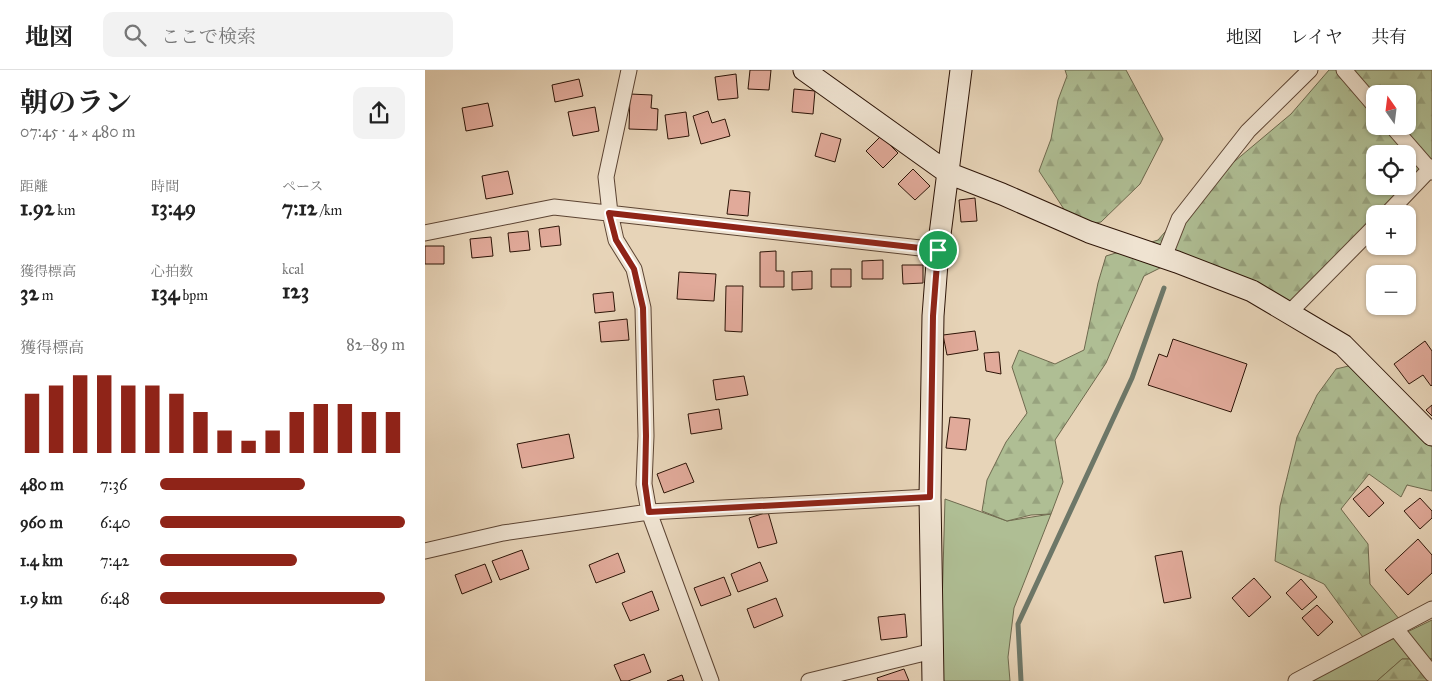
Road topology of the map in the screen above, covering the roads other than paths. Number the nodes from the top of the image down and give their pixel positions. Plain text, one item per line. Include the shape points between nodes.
1 (629, 70) edge
2 (804, 70) edge
3 (961, 70) edge
4 (1310, 70) edge
5 (1344, 70) edge
6 (1366, 96) edge
7 (1400, 135) edge
8 (1431, 170) edge
9 (948, 173) junction
10 (1396, 205) edge
11 (609, 213) junction
12 (425, 233) edge
13 (1366, 235) edge
14 (938, 250) junction
15 (1163, 258) junction
16 (1289, 313) junction
17 (1432, 435) edge
18 (930, 497) junction
19 (649, 512) junction
20 (425, 552) edge
21 (1432, 610) edge
22 (1396, 630) junction
23 (933, 651) junction
24 (1432, 674) edge
25 (711, 681) edge
26 (809, 681) edge
27 (933, 681) edge
28 (1296, 681) edge

1 - 11 street via 606,177
2 - 9 street
3 - 9 street
4 - 15 street via 1248,131 1179,218
5 - 6 street
7 - 8 street
8 - 10 street
9 - 14 street
9 - 15 street via 1089,232
11 - 12 street via 554,207
11 - 14 street
11 - 19 street via 616,240 634,269 643,308 645,484
13 - 16 street
14 - 18 street via 933,316
15 - 16 street via 1252,291
16 - 17 street via 1343,345
18 - 19 street
18 - 23 street
19 - 20 street via 503,533
19 - 25 street
21 - 22 street
22 - 24 street
22 - 28 street
23 - 26 street
23 - 27 street

